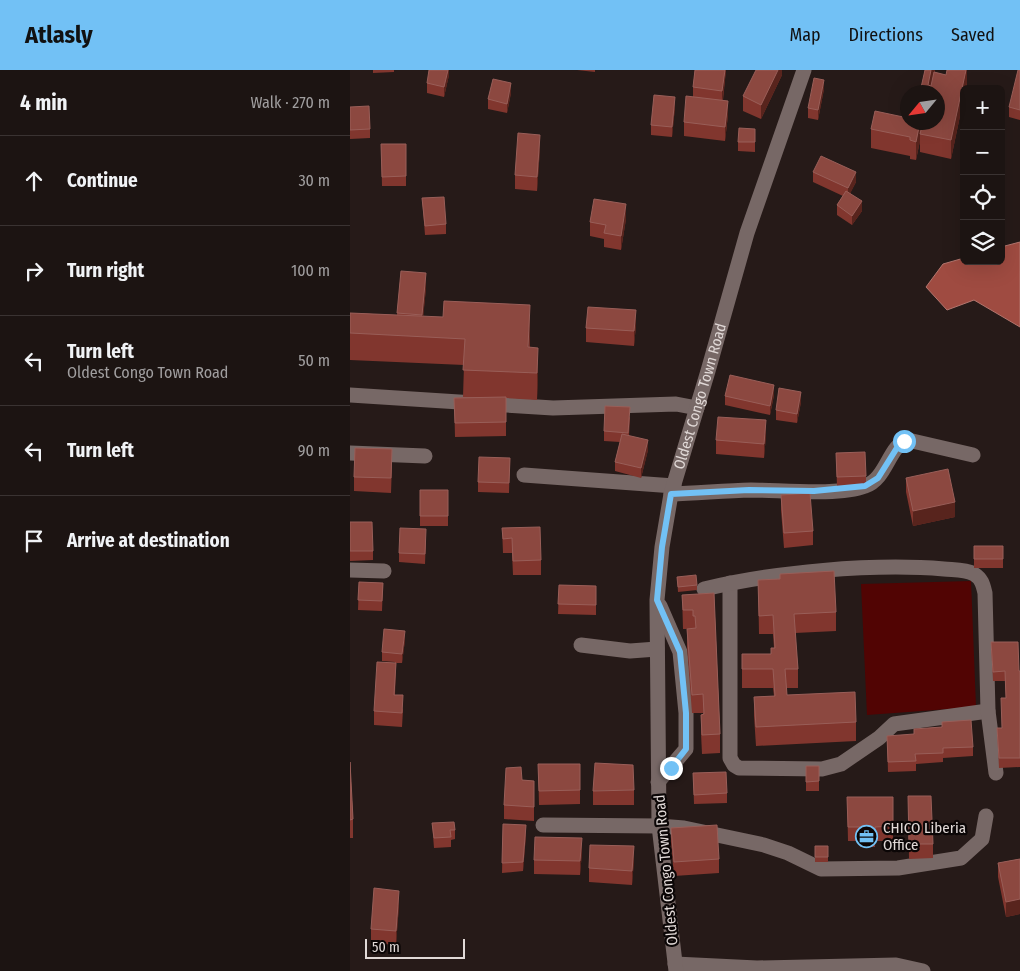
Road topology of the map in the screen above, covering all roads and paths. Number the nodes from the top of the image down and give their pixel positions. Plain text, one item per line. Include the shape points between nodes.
1 (804, 70) edge
2 (350, 394) edge
3 (697, 408) junction
4 (350, 453) edge
5 (973, 455) dead end
6 (425, 456) dead end
7 (524, 475) dead end
8 (672, 490) junction
9 (350, 570) edge
10 (384, 571) dead end
11 (730, 583) junction
12 (704, 589) dead end
13 (657, 600) junction
14 (581, 645) dead end
15 (657, 649) junction
16 (988, 711) junction
17 (996, 773) dead end
18 (658, 782) junction
19 (986, 816) dead end
20 (543, 825) dead end
21 (659, 826) junction
22 (675, 967) edge
23 (923, 971) edge

1 - 3 street, Oldest Congo Town Road via 747,233
2 - 3 street via 553,408 676,404
3 - 8 street, Oldest Congo Town Road
4 - 6 street
5 - 8 street via 908,440 900,443 878,478 865,486 814,491
7 - 8 street
8 - 13 street, Oldest Congo Town Road
9 - 10 street
11 - 12 street
11 - 16 street via 849,570 918,567 976,575 985,593
11 - 16 street via 730,758 739,768 822,769 841,764 894,724
13 - 15 street, Oldest Congo Town Road
13 - 18 street via 680,652 686,713 686,749
14 - 15 street via 630,651
15 - 18 street, Oldest Congo Town Road
16 - 17 street
18 - 21 street, Oldest Congo Town Road
19 - 21 street via 982,839 961,858 898,868 821,868 788,853 742,839
20 - 21 street
21 - 22 street, Oldest Congo Town Road
22 - 23 street via 896,965

